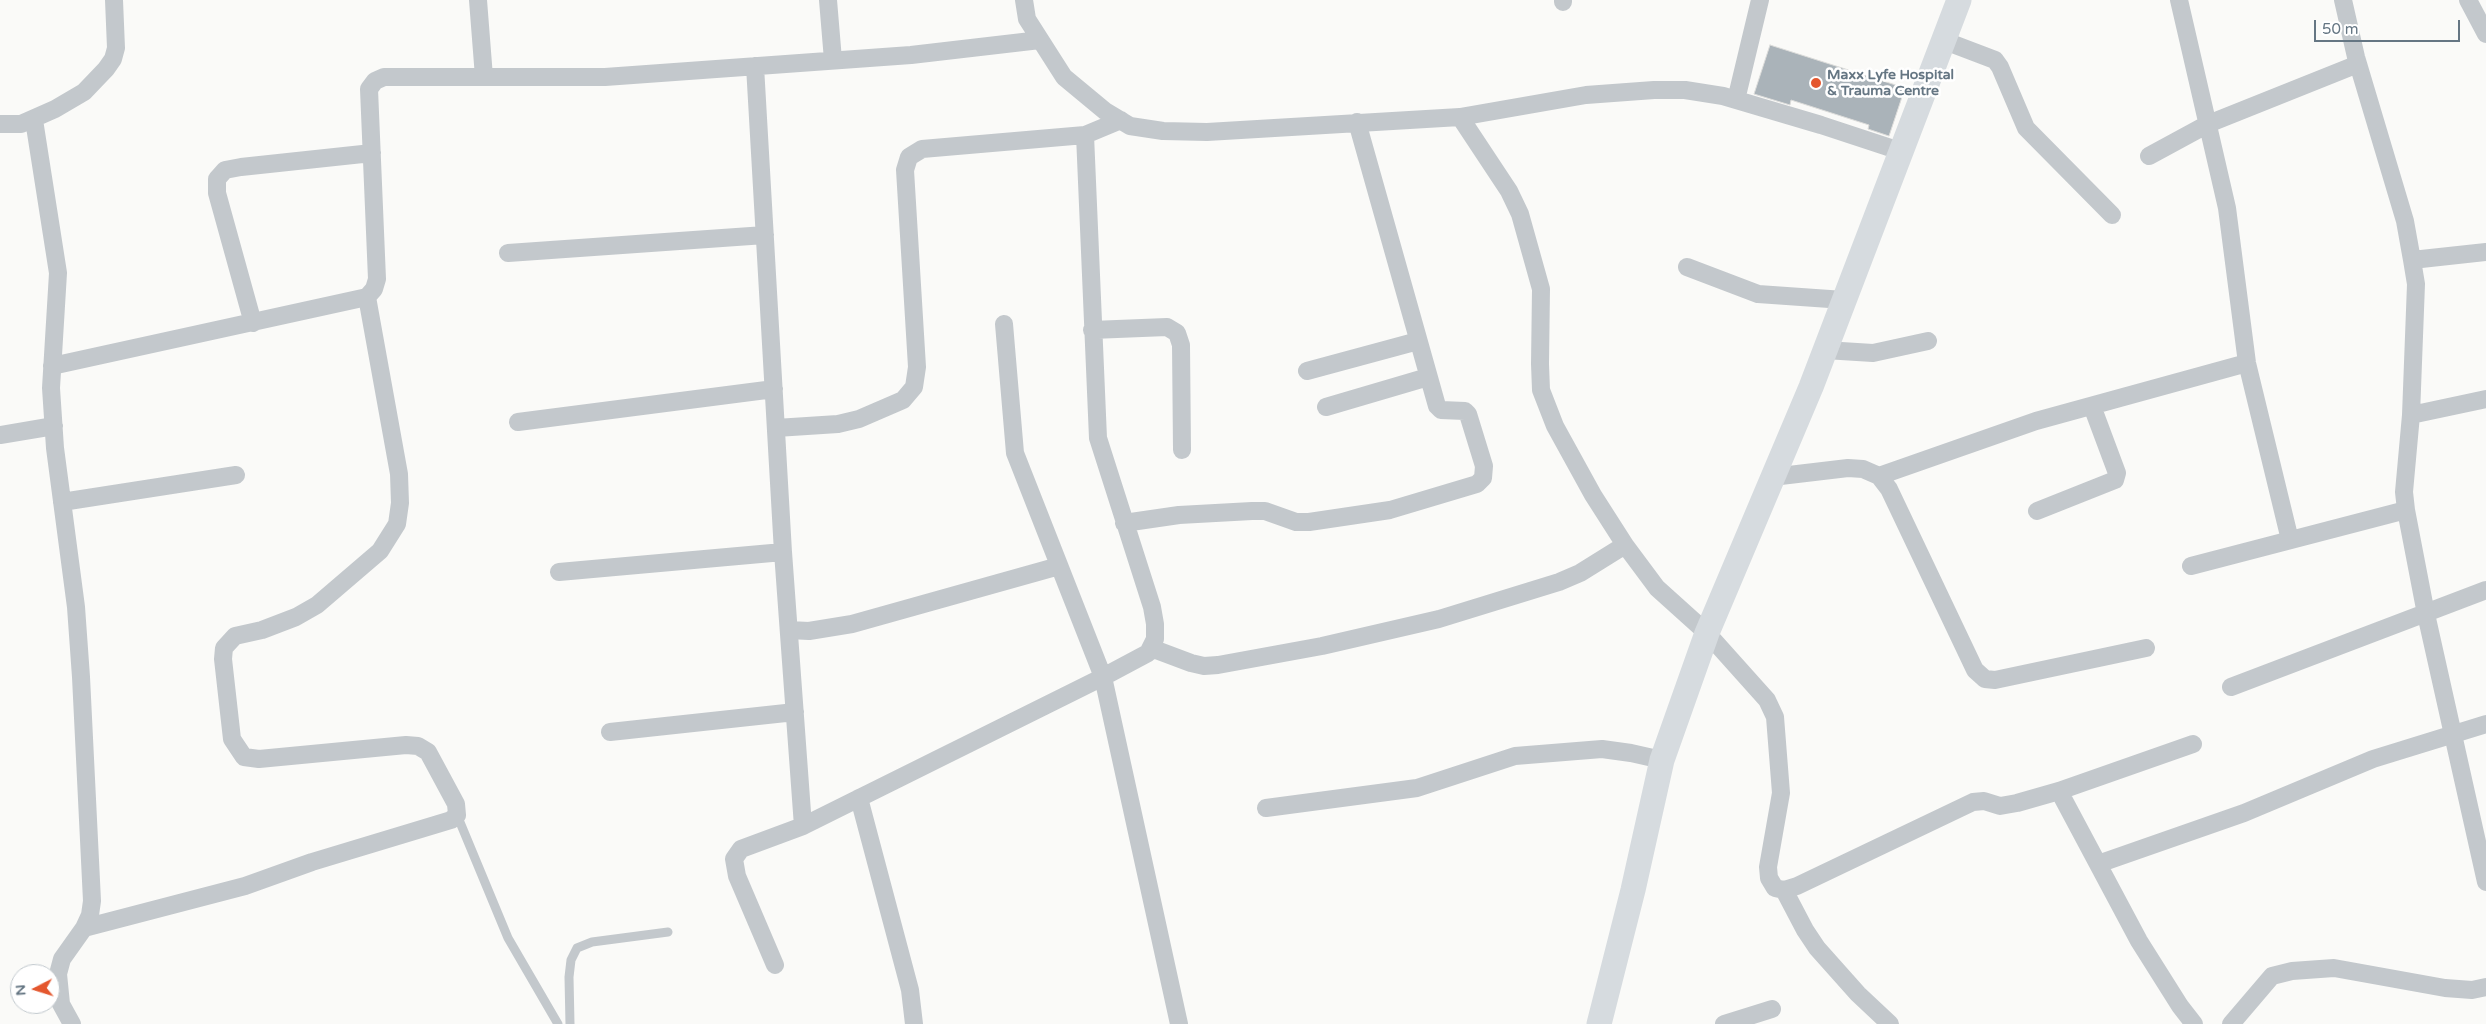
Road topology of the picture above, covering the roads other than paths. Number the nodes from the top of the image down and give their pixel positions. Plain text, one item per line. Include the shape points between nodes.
1 (114, 0) edge
2 (478, 0) edge
3 (828, 0) edge
4 (1024, 0) edge
5 (1760, 0) edge
6 (1960, 0) edge
7 (2179, 0) edge
8 (2343, 0) edge
9 (2468, 0) edge
10 (2486, 34) edge
11 (1040, 40) junction
12 (1944, 41) junction
13 (833, 60) junction
14 (2358, 64) junction
15 (755, 66) junction
16 (484, 77) junction
17 (1736, 100) junction
18 (1460, 116) junction
19 (34, 120) junction
20 (1121, 120) junction
21 (1357, 122) junction
22 (0, 124) edge
23 (2208, 124) junction
24 (1085, 134) junction
25 (1900, 151) junction
26 (372, 153) junction
27 (2149, 156) dead end
28 (2112, 215) dead end
29 (765, 235) junction
30 (2486, 252) edge
31 (508, 253) dead end
32 (2412, 260) junction
33 (1686, 267) dead end
34 (367, 297) junction
35 (1844, 300) junction
36 (253, 323) junction
37 (1004, 324) dead end
38 (1092, 330) junction
39 (1418, 341) junction
40 (1928, 342) dead end
41 (1825, 350) junction
42 (2247, 363) junction
43 (52, 366) junction
44 (1308, 370) dead end
45 (1428, 377) junction
46 (774, 389) junction
47 (2486, 399) edge
48 (2092, 406) junction
49 (1326, 407) dead end
50 (2410, 415) junction
51 (518, 422) dead end
52 (54, 426) junction
53 (776, 428) junction
54 (0, 435) edge
55 (1182, 450) dead end
56 (236, 475) dead end
57 (1879, 476) junction
58 (1772, 477) junction
59 (62, 502) junction
60 (2037, 510) dead end
61 (2406, 510) junction
62 (1124, 523) junction
63 (2290, 540) junction
64 (1625, 545) junction
65 (783, 552) junction
66 (1059, 566) junction
67 (2191, 566) dead end
68 (558, 572) dead end
69 (2486, 590) edge
70 (2426, 614) junction
71 (789, 630) junction
72 (1706, 633) junction
73 (1151, 648) junction
74 (2146, 648) dead end
75 (1103, 677) junction
76 (2232, 687) dead end
77 (795, 712) junction
78 (2486, 724) edge
79 (610, 732) dead end
80 (2452, 733) junction
81 (2193, 744) dead end
82 (1662, 760) junction
83 (2059, 791) junction
84 (859, 798) junction
85 (1266, 808) dead end
86 (457, 815) junction
87 (803, 826) junction
88 (2098, 864) junction
89 (2486, 882) edge
90 (1784, 890) junction
91 (84, 928) junction
92 (668, 932) dead end
93 (775, 965) dead end
94 (2486, 987) edge
95 (1772, 1009) dead end
96 (72, 1024) edge
97 (558, 1024) edge
98 (570, 1024) edge
99 (914, 1024) edge
100 (1179, 1024) edge
101 (1599, 1024) edge
102 (1724, 1024) edge
103 (1890, 1024) edge
104 (2194, 1024) edge
105 (2230, 1024) edge

1 - 19 street via 116,48 113,59 84,92
2 - 16 street
3 - 13 street
4 - 11 street via 1027,19
5 - 17 street
6 - 12 street
7 - 23 street
8 - 14 street
9 - 10 street
11 - 13 street
11 - 20 street via 1064,77
12 - 25 street
12 - 28 street via 1995,60 2026,128
13 - 15 street
14 - 23 street
14 - 32 street via 2405,221
15 - 16 street via 605,77
15 - 29 street
16 - 26 street via 384,77 375,81 369,89
17 - 18 street via 1685,90 1654,90 1586,95
17 - 25 street
18 - 21 street
18 - 64 street via 1509,191 1520,214 1541,289 1540,364 1546,407 1592,494
19 - 22 street
19 - 43 street via 58,273
20 - 21 street via 1130,126 1163,131 1207,132
20 - 24 street
21 - 39 street
23 - 27 street
23 - 42 street via 2226,208
24 - 38 street
24 - 53 street via 922,148 909,157 905,170 917,367 914,386 904,400 859,419 838,424
25 - 35 street
26 - 34 street via 377,279
26 - 36 street via 241,167 225,170 217,180 217,193
29 - 31 street
29 - 46 street
30 - 32 street
32 - 50 street via 2416,284
33 - 35 street via 1758,294
34 - 36 street
34 - 86 street via 399,474 397,524 380,551 318,605 262,630 234,636 224,648 222,659 232,740 244,757 260,759 406,744 418,746 428,752 456,804
35 - 41 street
36 - 43 street
37 - 66 street via 1016,453
38 - 55 street via 1167,327 1177,333 1181,345
38 - 62 street via 1098,438
39 - 44 street
39 - 45 street
40 - 41 street via 1873,353
41 - 58 street
42 - 48 street
42 - 63 street
43 - 52 street
45 - 49 street
45 - 62 street via 1441,410 1465,410 1468,414 1484,466 1483,478 1477,484 1390,510 1309,522 1252,511 1179,515
46 - 51 street
46 - 53 street
47 - 50 street
48 - 57 street via 2036,421
48 - 60 street via 2117,473 2115,480
50 - 61 street via 2404,492
52 - 54 street
52 - 59 street
53 - 65 street
56 - 59 street
57 - 58 street via 1863,469 1848,468
57 - 74 street via 1889,489 1975,670 1985,679 1995,680
58 - 72 street
59 - 91 street via 76,607 82,687 92,901
61 - 63 street
61 - 70 street
62 - 73 street via 1155,624
63 - 67 street
64 - 72 street via 1657,588
64 - 73 street via 1559,582 1439,618 1322,646 1204,666
65 - 68 street
65 - 71 street
66 - 71 street via 852,624 809,631
66 - 75 street
69 - 70 street
70 - 76 street
70 - 80 street
71 - 77 street
72 - 82 street
72 - 90 street via 1767,700 1775,717 1781,793 1768,867 1769,878 1775,888
73 - 75 street via 1148,653
75 - 84 street
75 - 100 street
77 - 79 street
77 - 87 street
78 - 80 street
80 - 88 street via 2373,759 2234,817
80 - 89 street
81 - 83 street
82 - 85 street via 1602,750 1515,756 1417,788
82 - 101 street
83 - 88 street
83 - 90 street via 2006,806 1973,802
84 - 87 street
84 - 99 street via 910,990
86 - 91 street via 451,820 312,862 253,884
86 - 97 lane via 508,938
87 - 93 street via 741,849 734,859 737,876
88 - 104 street via 2139,941
90 - 103 street via 1817,948
91 - 96 street via 62,959 58,974 61,1004
92 - 98 lane via 592,942 576,948 569,977
94 - 105 street via 2472,990 2445,988 2334,968 2292,971 2272,976
95 - 102 street

